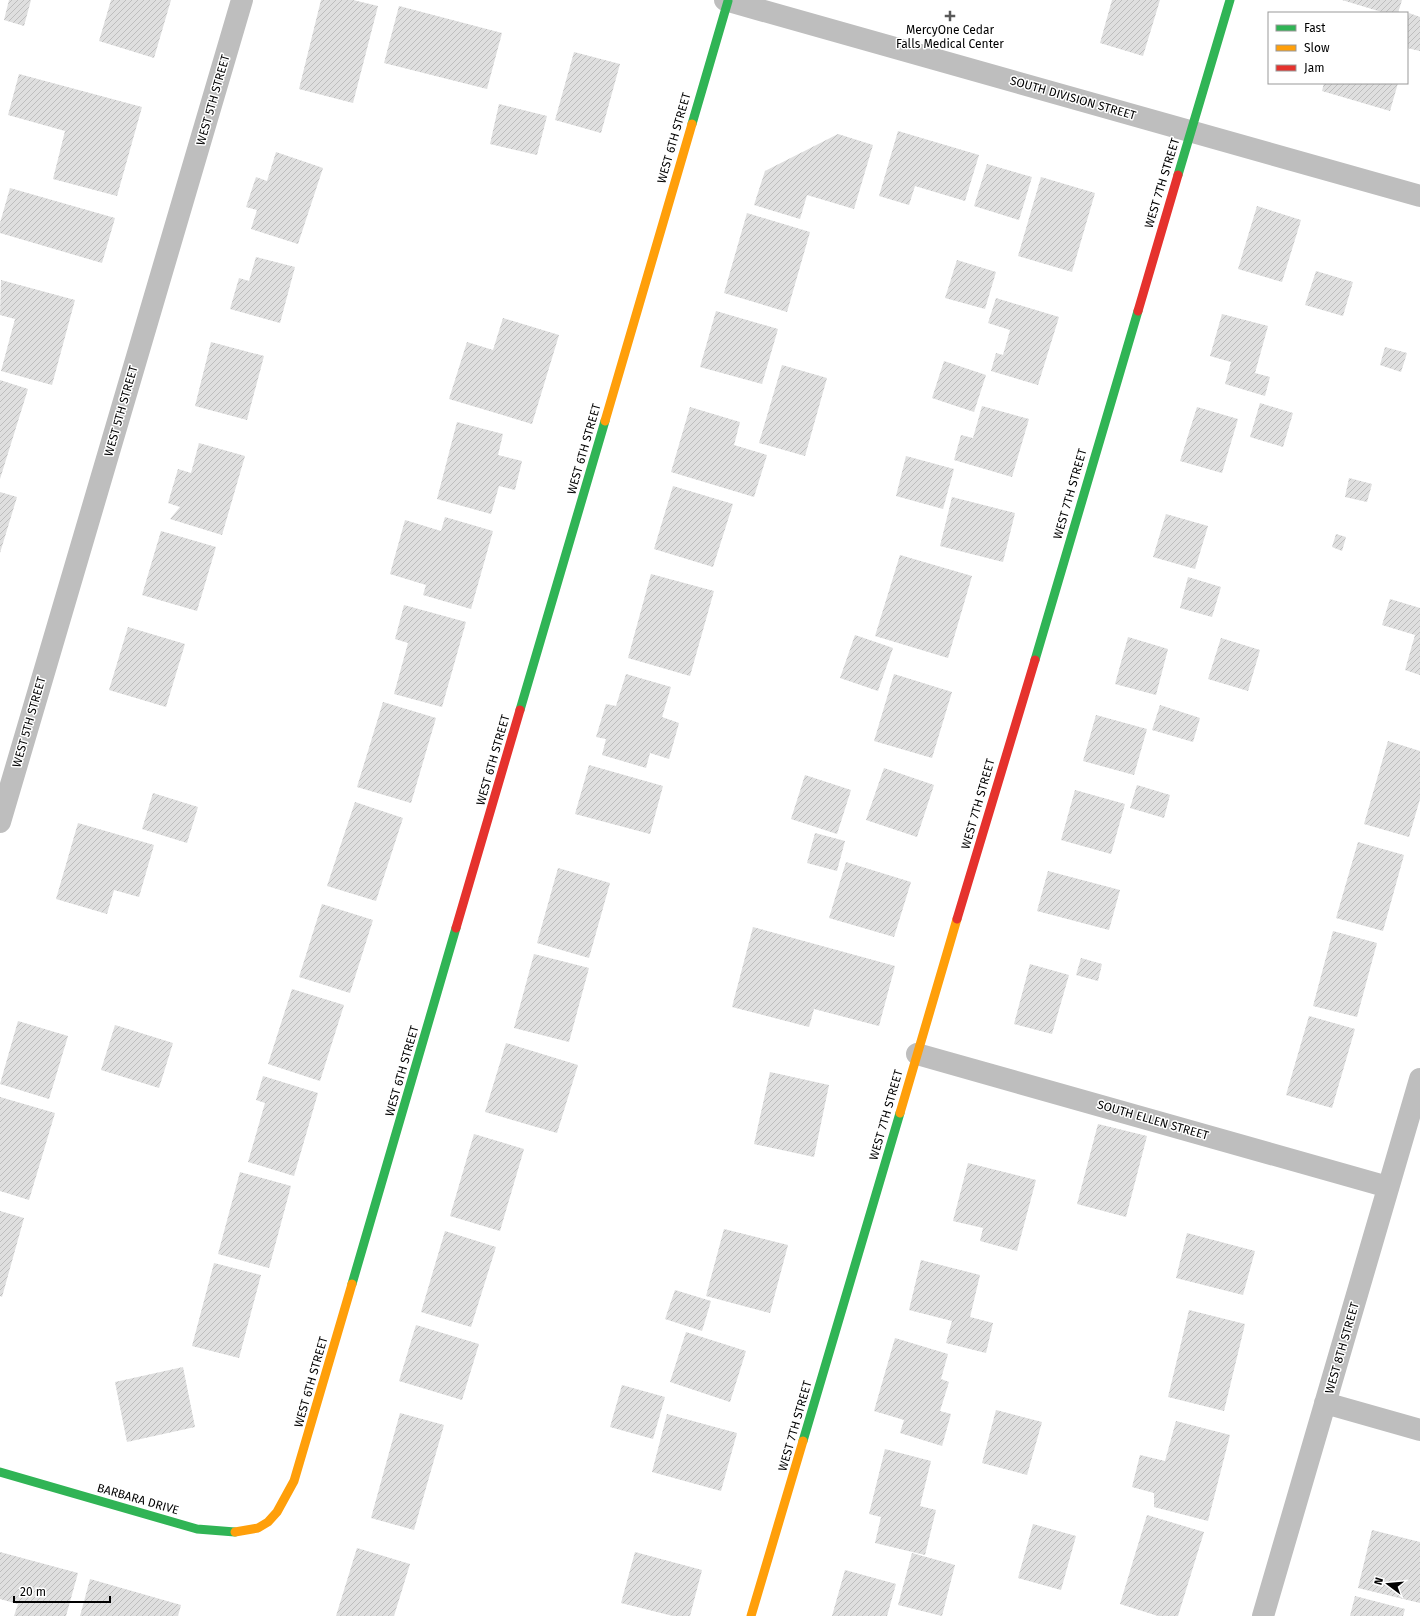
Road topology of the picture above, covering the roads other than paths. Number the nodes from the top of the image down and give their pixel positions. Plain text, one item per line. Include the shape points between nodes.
1 (242, 0) edge
2 (726, 0) edge
3 (1230, 0) edge
4 (1190, 131) junction
5 (1420, 196) edge
6 (0, 822) edge
7 (917, 1054) junction
8 (1420, 1079) edge
9 (1388, 1187) junction
10 (1325, 1403) junction
11 (1420, 1430) edge
12 (0, 1472) edge
13 (270, 1522) joint
14 (751, 1616) edge
15 (1263, 1616) edge

1 - 6 street, WEST 5TH STREET
2 - 4 street, SOUTH DIVISION STREET
2 - 13 street, WEST 6TH STREET via 294,1481 284,1504
3 - 4 street, WEST 7TH STREET
4 - 5 street, SOUTH DIVISION STREET
4 - 7 street, WEST 7TH STREET
7 - 9 street, SOUTH ELLEN STREET
7 - 14 street, WEST 7TH STREET
8 - 9 street, WEST 8TH STREET
9 - 10 street, WEST 8TH STREET
10 - 11 street
10 - 15 street, WEST 8TH STREET
12 - 13 street, BARBARA DRIVE via 197,1529 229,1533 252,1532

